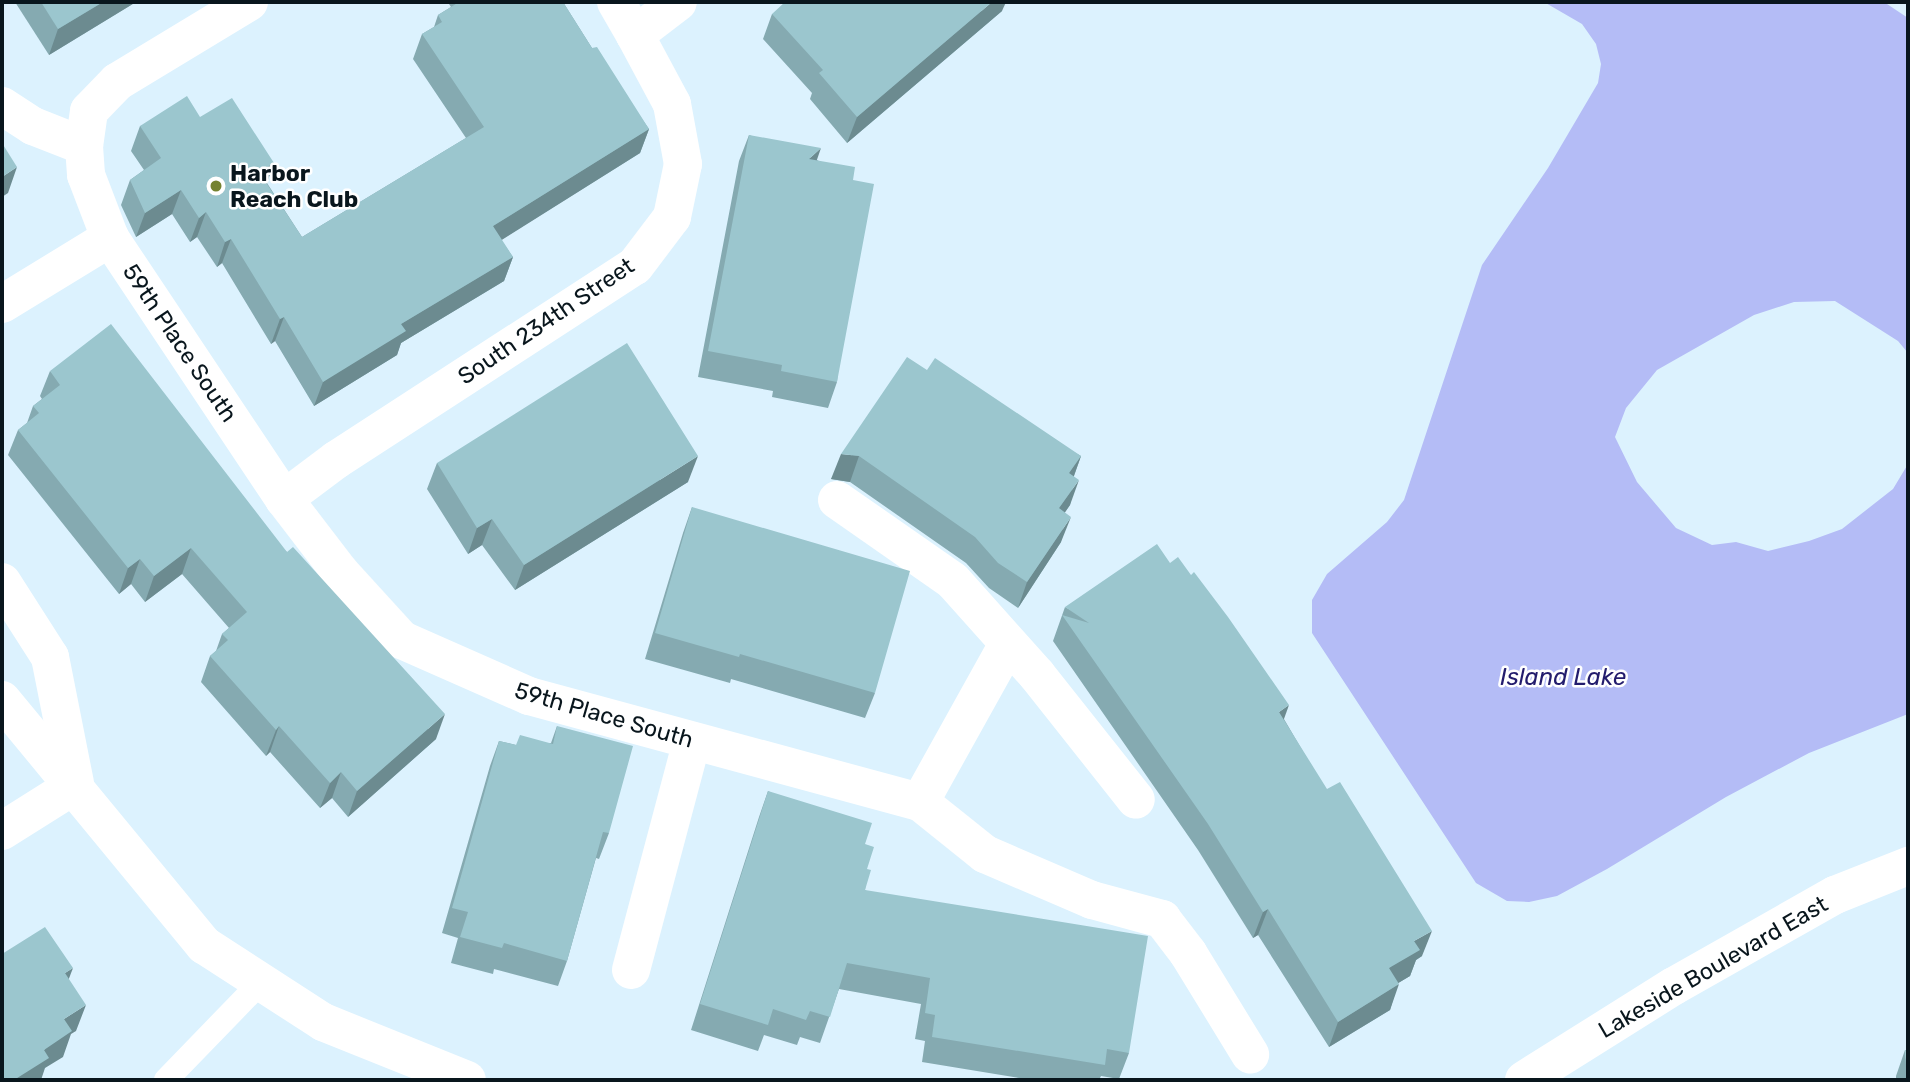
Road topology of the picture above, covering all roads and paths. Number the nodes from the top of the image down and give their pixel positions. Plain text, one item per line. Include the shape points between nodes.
1 (249, 2) edge
2 (616, 2) edge
3 (678, 2) edge
4 (635, 35) junction
5 (2, 106) edge
6 (87, 129) junction
7 (110, 238) junction
8 (2, 304) edge
9 (284, 499) junction
10 (837, 500) dead end
11 (2, 582) edge
12 (1008, 644) junction
13 (2, 700) edge
14 (692, 741) junction
15 (75, 785) junction
16 (1136, 800) dead end
17 (920, 802) junction
18 (2, 831) edge
19 (1908, 866) edge
20 (631, 970) dead end
21 (261, 982) junction
22 (1250, 1055) dead end
23 (415, 1071) edge
24 (166, 1080) edge
25 (467, 1080) edge
26 (1524, 1080) edge

1 - 6 street via 117,82
2 - 4 street, South 234th Street
3 - 4 street
4 - 9 street, South 234th Street via 672,104 683,164 671,218 635,266 336,460
5 - 6 street via 33,126
6 - 7 street, 59th Place South via 86,175
7 - 8 street
7 - 9 street, 59th Place South
9 - 14 street, 59th Place South via 340,572 402,640 528,696
10 - 12 street via 953,581
11 - 15 street via 50,657
12 - 16 street
12 - 17 street
13 - 15 street
14 - 17 street, 59th Place South
14 - 20 street
15 - 18 street
15 - 21 street via 204,945
17 - 22 street, 59th Place South via 985,854 1092,900 1161,919 1188,953
19 - 26 street, Lakeside Boulevard East via 1835,895 1674,986
21 - 23 street via 323,1022
21 - 24 lane
23 - 25 street

